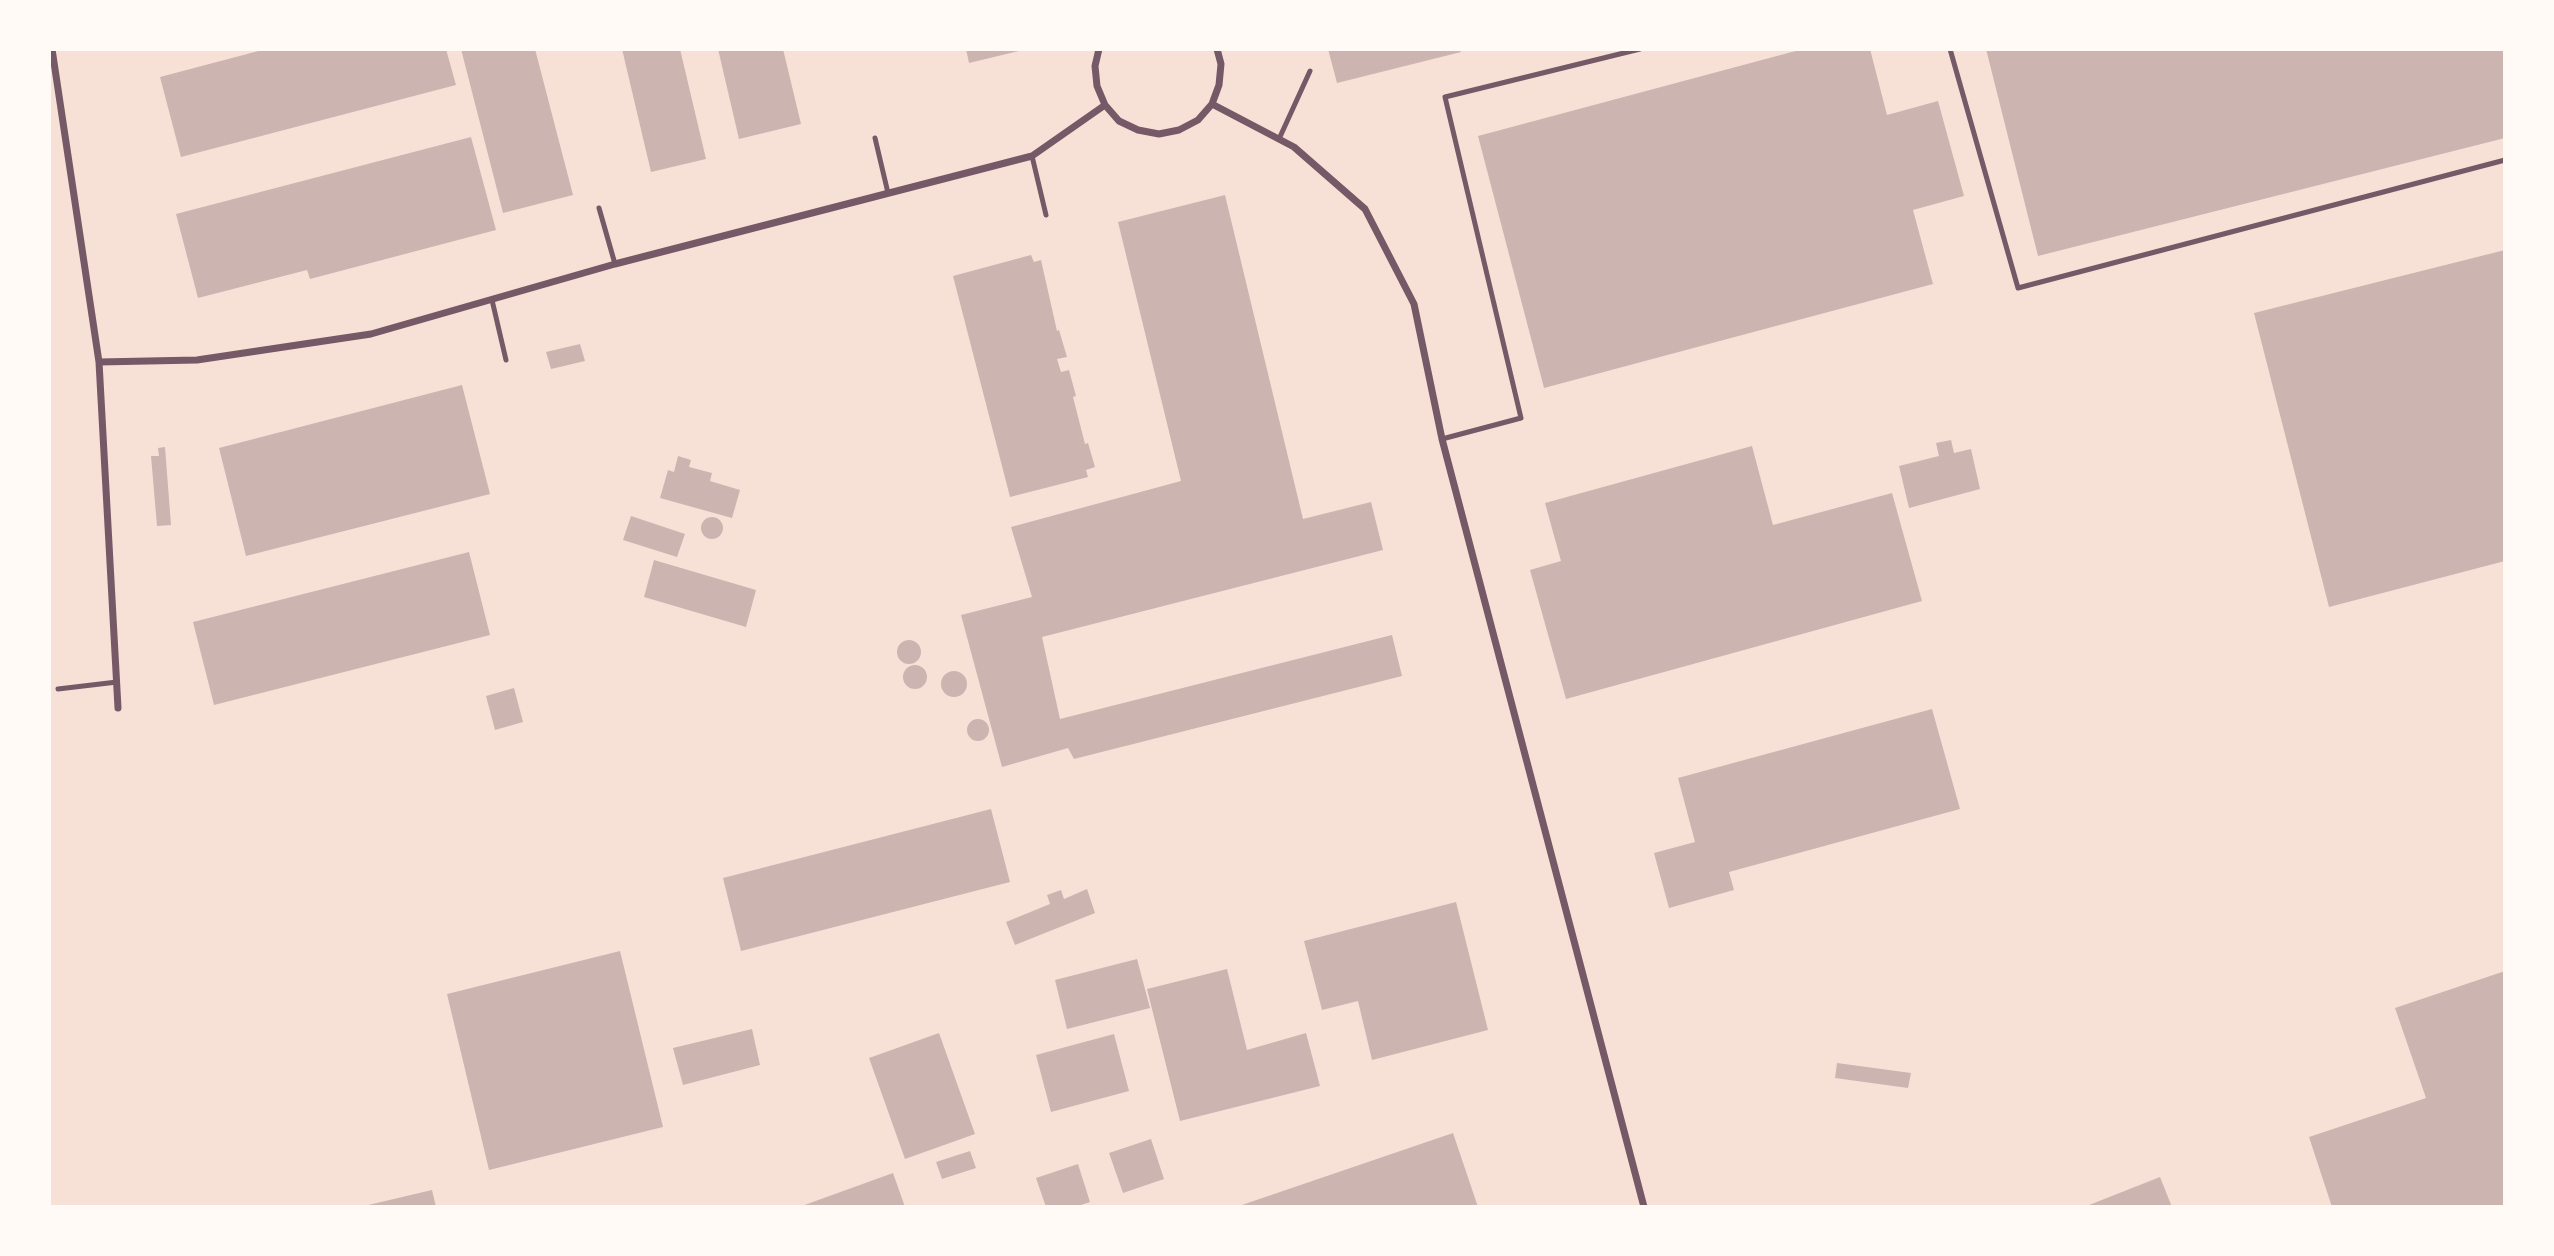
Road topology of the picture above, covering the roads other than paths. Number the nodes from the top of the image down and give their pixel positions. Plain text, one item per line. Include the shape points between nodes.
1 (52, 49) edge
2 (1099, 49) edge
3 (1217, 49) edge
4 (1640, 49) edge
5 (1950, 49) edge
6 (1310, 71) dead end
7 (1212, 104) junction
8 (1105, 105) junction
9 (875, 138) dead end
10 (1279, 139) junction
11 (1032, 156) junction
12 (2505, 160) edge
13 (888, 193) junction
14 (599, 208) dead end
15 (1046, 215) dead end
16 (615, 264) junction
17 (492, 300) junction
18 (506, 360) dead end
19 (99, 362) junction
20 (1442, 439) junction
21 (117, 682) junction
22 (58, 689) dead end
23 (118, 708) dead end
24 (1643, 1207) edge

1 - 19 street
2 - 8 street via 1097,86
3 - 7 street via 1221,64
4 - 20 lane via 1445,97 1521,418
5 - 12 lane via 2018,288
6 - 10 lane
7 - 8 street via 1198,120 1158,134 1119,121
7 - 10 street
8 - 11 street
9 - 13 lane
10 - 20 street via 1365,209 1413,304
11 - 13 street
11 - 15 lane
13 - 16 street
14 - 16 lane
16 - 17 street
17 - 18 lane
17 - 19 street via 371,334 197,360
19 - 21 street
20 - 24 street
21 - 22 lane
21 - 23 street

